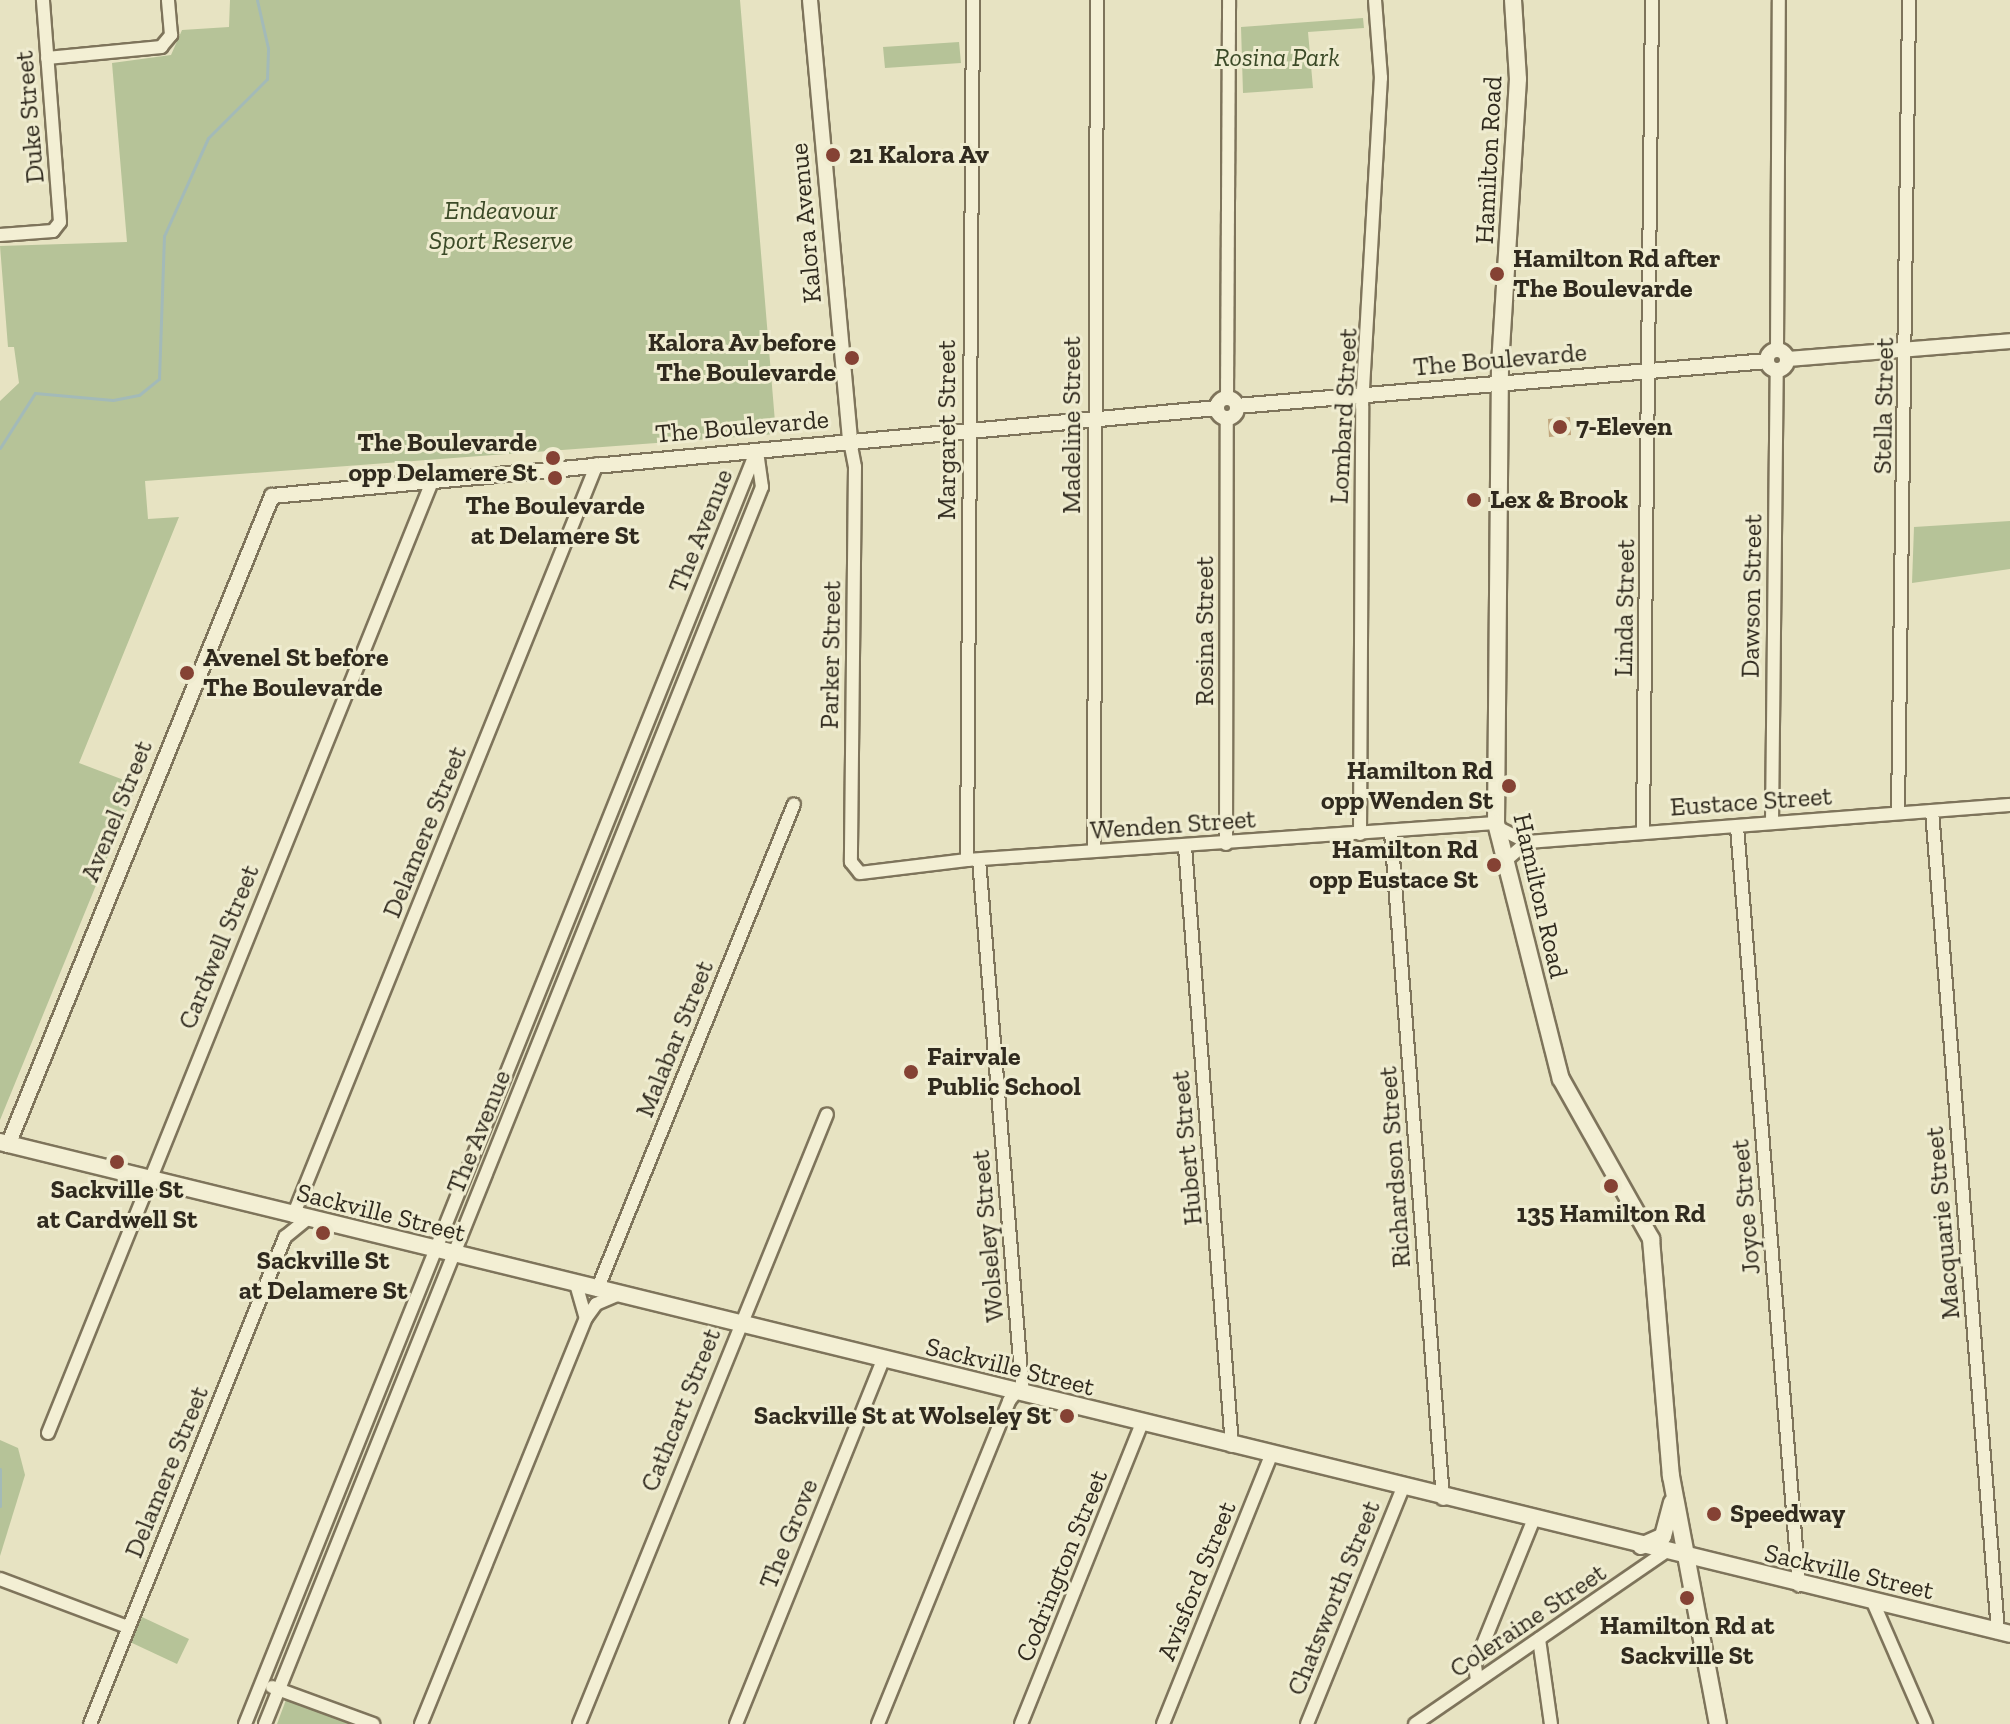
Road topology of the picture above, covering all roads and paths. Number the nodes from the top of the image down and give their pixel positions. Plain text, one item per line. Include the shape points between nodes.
1 (43, 0) edge
2 (168, 0) edge
3 (810, 0) edge
4 (973, 0) edge
5 (1097, 0) edge
6 (1229, 0) edge
7 (1375, 0) edge
8 (1513, 0) edge
9 (1652, 0) edge
10 (1779, 0) edge
11 (1909, 0) edge
12 (47, 58) junction
13 (0, 235) edge
14 (2010, 341) edge
15 (1907, 349) junction
16 (1782, 354) junction
17 (1772, 366) junction
18 (1650, 370) junction
19 (1501, 384) junction
20 (1364, 396) junction
21 (1227, 408) junction
22 (1093, 421) junction
23 (969, 430) junction
24 (850, 441) junction
25 (757, 450) junction
26 (597, 464) junction
27 (433, 479) junction
28 (272, 496) joint
29 (794, 804) dead end
30 (2010, 805) edge
31 (1932, 811) junction
32 (1898, 813) junction
33 (1772, 823) junction
34 (1496, 825) junction
35 (1737, 827) junction
36 (1391, 832) junction
37 (1643, 832) junction
38 (1360, 834) junction
39 (1527, 842) junction
40 (1226, 844) junction
41 (1185, 847) junction
42 (1094, 851) junction
43 (973, 860) junction
44 (1504, 862) junction
45 (854, 870) joint
46 (827, 1114) dead end
47 (4, 1144) edge
48 (151, 1181) junction
49 (275, 1212) junction
50 (300, 1217) junction
51 (285, 1237) junction
52 (435, 1250) junction
53 (453, 1255) junction
54 (576, 1284) junction
55 (597, 1290) junction
56 (617, 1295) junction
57 (586, 1318) junction
58 (739, 1325) junction
59 (883, 1360) junction
60 (1017, 1393) junction
61 (1142, 1423) junction
62 (48, 1433) dead end
63 (1232, 1446) junction
64 (1271, 1455) junction
65 (1671, 1476) junction
66 (1403, 1488) junction
67 (1443, 1499) junction
68 (1533, 1521) junction
69 (1638, 1546) junction
70 (1664, 1553) junction
71 (1688, 1559) junction
72 (0, 1579) edge
73 (1799, 1585) junction
74 (1873, 1602) junction
75 (128, 1627) junction
76 (2004, 1633) edge
77 (1539, 1639) junction
78 (1477, 1681) junction
79 (261, 1683) junction
80 (279, 1689) junction
81 (90, 1724) edge
82 (245, 1724) edge
83 (265, 1724) edge
84 (373, 1724) edge
85 (421, 1724) edge
86 (579, 1724) edge
87 (736, 1724) edge
88 (878, 1724) edge
89 (1021, 1724) edge
90 (1163, 1724) edge
91 (1307, 1724) edge
92 (1415, 1724) edge
93 (1551, 1724) edge
94 (1718, 1724) edge
95 (1926, 1724) edge

1 - 12 street, Duke Street
2 - 12 street via 168,43
3 - 24 street, Kalora Avenue
4 - 23 street, Margaret Street
5 - 22 street, Madeline Street
6 - 21 street, Rosina Street
7 - 20 street, Lombard Street via 1381,78
8 - 19 main road, Hamilton Road via 1518,79
9 - 18 street, Linda Street
10 - 16 street
11 - 15 street, Stella Street
12 - 13 street, Duke Street via 58,229
14 - 15 street
15 - 16 street
15 - 32 street, Stella Street
16 - 17 street
17 - 18 street, The Boulevarde
17 - 33 street, Dawson Street
18 - 19 street, The Boulevarde
18 - 37 street, Linda Street
19 - 20 street, The Boulevarde
19 - 34 main road, Hamilton Road
20 - 21 street, The Boulevarde
20 - 38 street, Lombard Street
21 - 22 street, The Boulevarde
21 - 40 street, Rosina Street
22 - 23 street, The Boulevarde
22 - 42 street, Madeline Street
23 - 24 street, The Boulevarde
23 - 43 street, Margaret Street
24 - 25 street, The Boulevarde
24 - 45 street, Parker Street via 855,467
25 - 26 street, The Boulevarde
25 - 52 street, The Avenue
25 - 53 street, The Avenue via 762,487
26 - 27 street, The Boulevarde
26 - 50 street, Delamere Street
27 - 28 street, The Boulevarde
27 - 48 street, Cardwell Street
28 - 47 street, Avenel Street
29 - 55 street, Malabar Street
30 - 31 street, Eustace Street
31 - 32 street, Eustace Street
31 - 76 street, Macquarie Street
32 - 33 street, Eustace Street
33 - 35 street, Eustace Street
34 - 36 street, Wenden Street
34 - 39 street
34 - 44 main road, Hamilton Road
35 - 37 street, Eustace Street
35 - 73 street, Joyce Street
36 - 38 street, Wenden Street
36 - 67 street, Richardson Street
37 - 39 street, Eustace Street
38 - 40 street, Wenden Street
39 - 44 street
40 - 41 street, Wenden Street
41 - 42 street, Wenden Street
41 - 63 street, Hubert Street
42 - 43 street, Wenden Street
43 - 45 street, Wenden Street
43 - 60 street, Wolseley Street via 1022,1385
44 - 65 main road, Hamilton Road via 1561,1079 1651,1239
46 - 58 street, Cathcart Street
47 - 48 main road, Sackville Street
48 - 49 main road, Sackville Street
48 - 62 street, Cardwell Street
49 - 50 main road, Sackville Street
49 - 51 street
50 - 51 street, Delamere Street
50 - 52 main road, Sackville Street
51 - 75 street, Delamere Street
52 - 53 main road, Sackville Street
52 - 79 street, The Avenue
53 - 54 main road, Sackville Street
53 - 80 street, The Avenue
54 - 55 main road, Sackville Street
54 - 57 street
55 - 56 main road, Sackville Street
56 - 57 street via 596,1304
56 - 58 main road, Sackville Street
57 - 85 street
58 - 59 main road, Sackville Street
58 - 86 street, Cathcart Street
59 - 60 main road, Sackville Street
59 - 87 street, The Grove
60 - 61 main road, Sackville Street
60 - 88 street, Wolseley Street
61 - 63 main road, Sackville Street
61 - 89 street, Codrington Street
63 - 64 main road, Sackville Street
64 - 66 main road, Sackville Street
64 - 90 street, Avisford Street
65 - 69 main road via 1666,1531 1656,1542
65 - 71 main road, Hamilton Road
66 - 67 main road, Sackville Street
66 - 91 street, Chatsworth Street
67 - 68 main road, Sackville Street
68 - 69 main road, Sackville Street
68 - 78 street via 1475,1664
69 - 70 main road, Sackville Street
70 - 71 main road, Sackville Street
70 - 77 street, Coleraine Street
71 - 73 main road, Sackville Street
71 - 94 main road, Hamilton Road
72 - 75 street
73 - 74 main road, Sackville Street
74 - 76 main road, Sackville Street
74 - 95 street
75 - 81 street, Delamere Street
77 - 78 street, Coleraine Street
77 - 93 street
78 - 92 street, Coleraine Street
79 - 80 street
79 - 82 street, The Avenue
80 - 83 street, The Avenue
80 - 84 street

